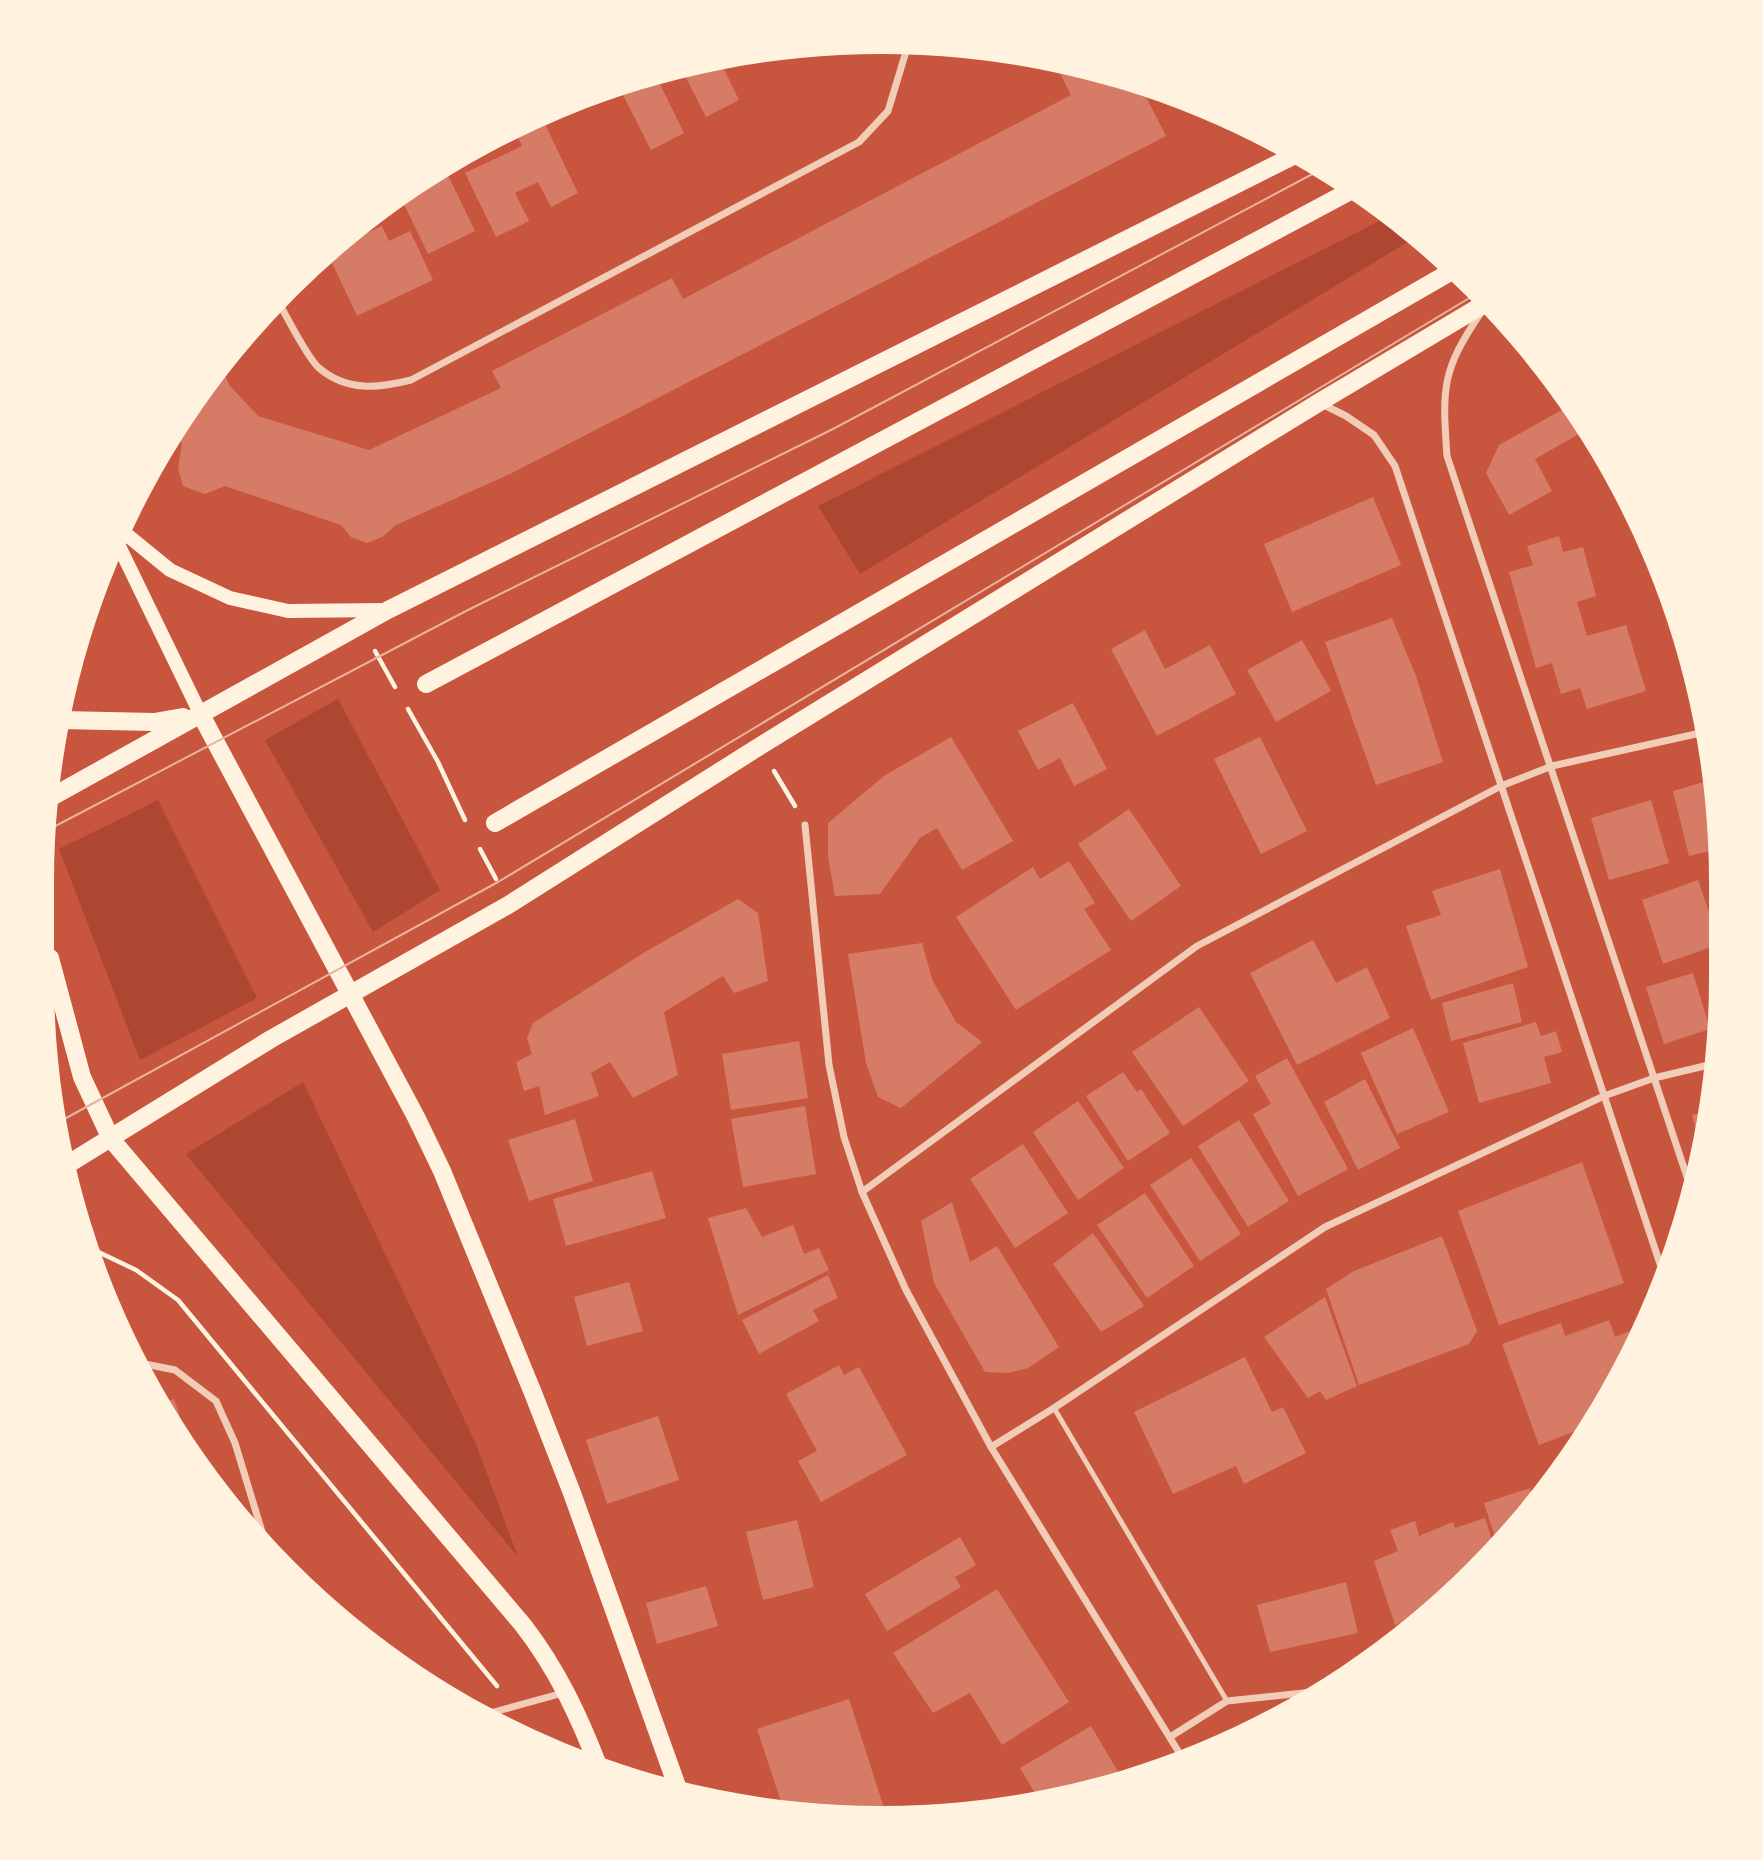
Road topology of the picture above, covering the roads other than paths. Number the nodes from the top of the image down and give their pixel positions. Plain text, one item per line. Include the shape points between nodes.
1 (905, 55) edge
2 (1285, 160) edge
3 (1343, 195) edge
4 (1444, 276) edge
5 (1478, 309) edge
6 (284, 311) edge
7 (1481, 313) edge
8 (1318, 403) junction
9 (130, 537) edge
10 (122, 553) edge
11 (388, 610) junction
12 (426, 684) dead end
13 (200, 713) junction
14 (70, 720) edge
15 (1695, 734) edge
16 (1552, 766) junction
17 (1501, 786) junction
18 (59, 793) edge
19 (495, 823) dead end
20 (805, 825) road end
21 (54, 973) edge
22 (350, 995) junction
23 (1704, 1066) edge
24 (1654, 1078) junction
25 (1604, 1096) junction
26 (111, 1139) junction
27 (75, 1160) edge
28 (1686, 1173) edge
29 (862, 1192) junction
30 (1659, 1261) edge
31 (151, 1365) edge
32 (1054, 1408) junction
33 (991, 1447) junction
34 (259, 1523) edge
35 (567, 1691) junction
36 (1297, 1694) edge
37 (1227, 1701) junction
38 (499, 1711) edge
39 (1170, 1737) junction
40 (1178, 1750) edge
41 (593, 1753) edge
42 (675, 1780) edge

1 - 6 street via 888,111 859,142 411,380 381,388 338,380 317,367
2 - 11 main road
3 - 12 main road
4 - 19 main road
5 - 8 main road
7 - 16 street via 1448,369 1443,402 1447,456
8 - 17 street via 1374,435 1395,466
8 - 22 main road via 510,904
9 - 11 main road via 170,570 230,598 288,611
10 - 13 main road
11 - 13 main road
13 - 14 main road via 154,722
13 - 18 main road
13 - 22 main road
15 - 16 street
16 - 17 street
16 - 24 street
17 - 25 street
17 - 29 street via 1197,946
20 - 29 street via 829,1065 844,1137
21 - 26 main road via 82,1077
22 - 26 main road
22 - 42 main road via 432,1149 488,1279 577,1505
23 - 24 street
24 - 25 street
24 - 28 street
25 - 30 street
25 - 32 street via 1325,1227
26 - 27 main road
26 - 35 main road via 523,1625
29 - 33 street via 906,1290
31 - 34 street via 175,1370 216,1402 235,1443
32 - 33 street
32 - 37 lane
33 - 39 street
35 - 38 street
35 - 41 main road
36 - 37 street
37 - 39 street
39 - 40 street

